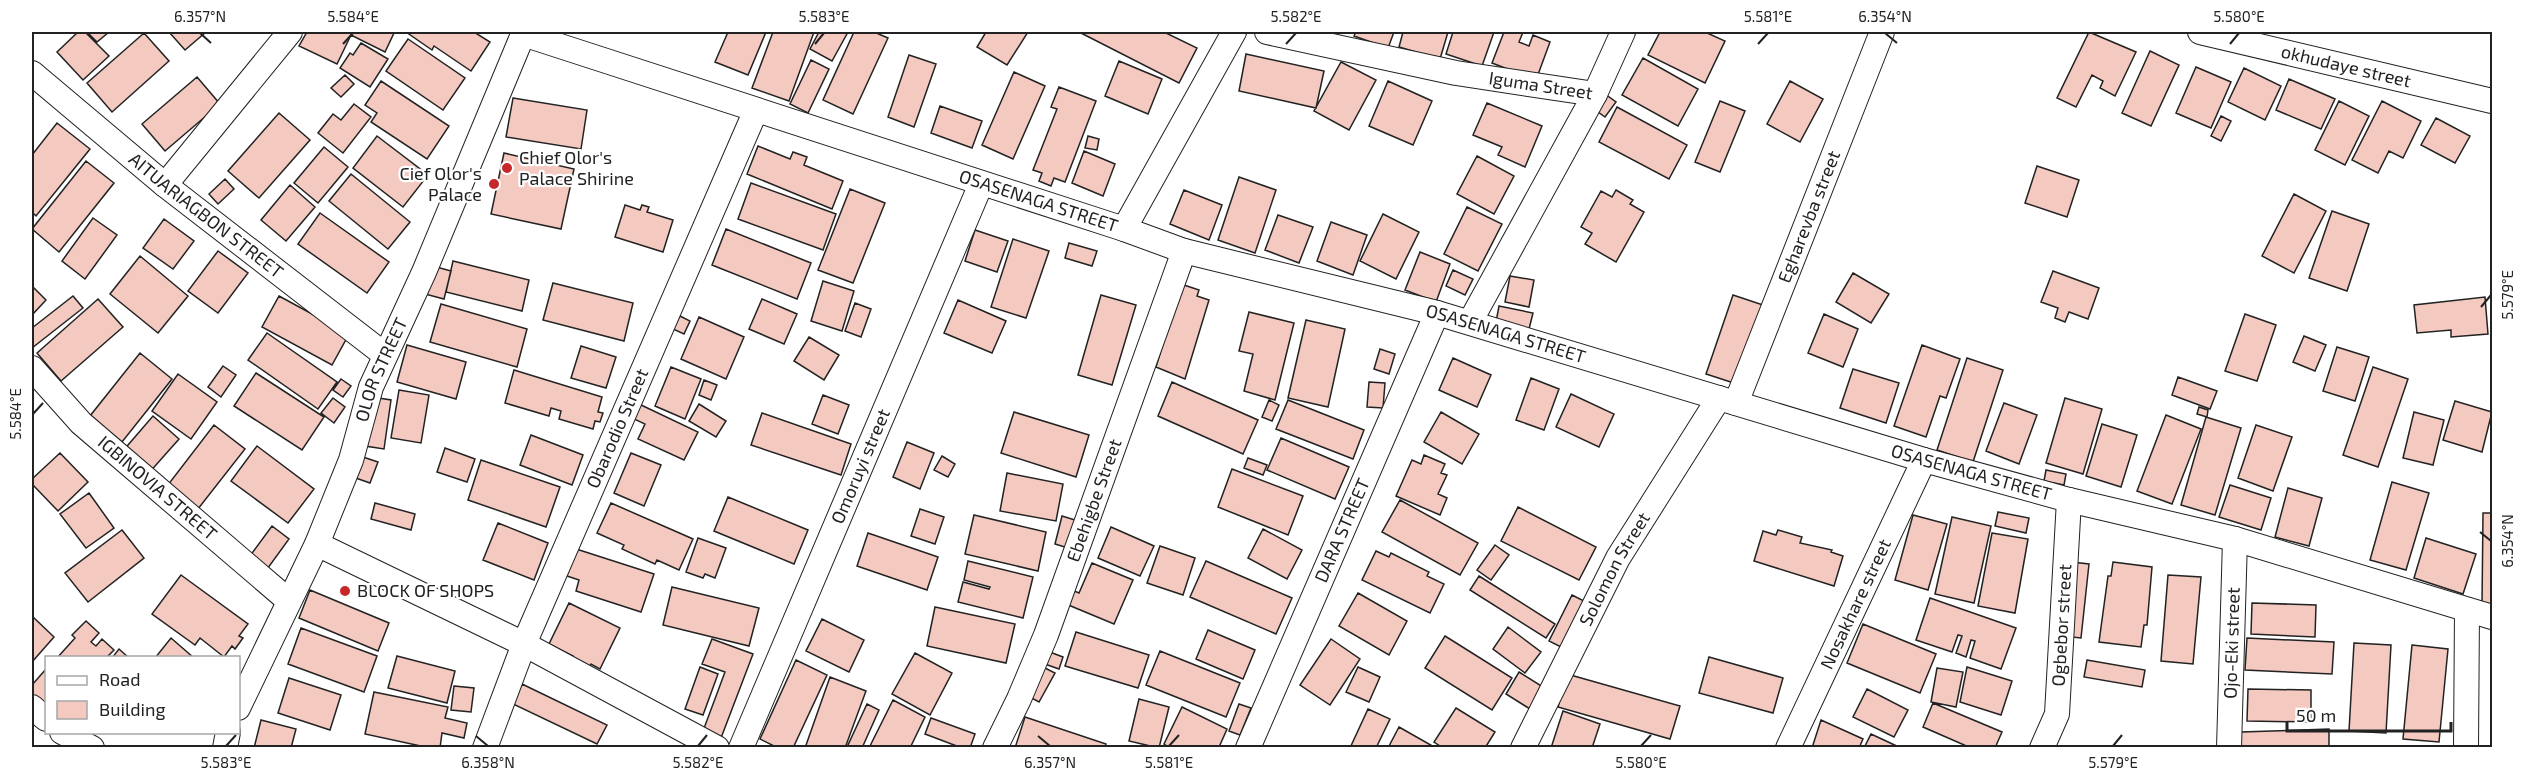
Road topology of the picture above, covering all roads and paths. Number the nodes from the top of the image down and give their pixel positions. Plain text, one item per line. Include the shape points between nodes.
1 (290, 32) edge
2 (1234, 32) edge
3 (1267, 32) edge
4 (1623, 32) edge
5 (1882, 32) edge
6 (2200, 32) edge
7 (524, 33) edge
8 (32, 73) edge
9 (1595, 94) junction
10 (2493, 101) edge
11 (756, 110) junction
12 (981, 184) junction
13 (165, 185) junction
14 (1124, 229) junction
15 (1184, 251) junction
16 (1437, 313) junction
17 (1470, 322) junction
18 (385, 354) junction
19 (32, 368) edge
20 (1728, 400) junction
21 (1924, 460) junction
22 (2069, 500) junction
23 (2235, 539) junction
24 (317, 544) junction
25 (289, 601) junction
26 (2467, 610) junction
27 (2493, 617) edge
28 (524, 644) junction
29 (240, 704) edge
30 (32, 707) edge
31 (45, 718) edge
32 (66, 734) edge
33 (92, 747) edge
34 (485, 747) edge
35 (717, 747) edge
36 (741, 747) edge
37 (995, 747) edge
38 (1248, 747) edge
39 (1523, 747) edge
40 (1788, 747) edge
41 (2042, 747) edge
42 (2229, 747) edge
43 (2466, 747) edge

1 - 13 street
2 - 14 street
3 - 9 street, Iguma Street via 1456,73
4 - 9 street
5 - 20 street, Egharevba street
6 - 10 street, okhudaye street
7 - 11 street, OSASENAGA STREET
7 - 18 street, OLOR STREET via 424,272
8 - 13 street, AITUARIAGBON STREET
9 - 17 street, Iguma Street
11 - 12 street, OSASENAGA STREET
11 - 28 street, Obarodio Street
12 - 14 street, OSASENAGA STREET
12 - 36 street, Omoruyi street
13 - 18 street, AITUARIAGBON STREET
14 - 15 street, OSASENAGA STREET
15 - 16 street, OSASENAGA STREET
15 - 37 street, Ebehigbe Street via 1046,635
16 - 17 street, OSASENAGA STREET
16 - 38 street, DARA STREET
17 - 20 street, OSASENAGA STREET
18 - 24 street, OLOR STREET via 371,387 351,460
19 - 25 street, IGBINOVIA STREET via 81,423
20 - 21 street, OSASENAGA STREET
20 - 39 street, Solomon Street via 1618,558
21 - 22 street, OSASENAGA STREET
21 - 40 street, Nosakhare street
22 - 23 street, OSASENAGA STREET
22 - 41 street, Ogbebor street via 2057,714
23 - 26 street, OSASENAGA STREET
23 - 42 street, Ojo-Eki street
24 - 25 street, OLOR STREET
24 - 28 street
25 - 29 street, OLOR STREET
26 - 27 street, OSASENAGA STREET
26 - 43 street
28 - 34 street, Obarodio Street
28 - 35 street
30 - 31 street
32 - 33 street

